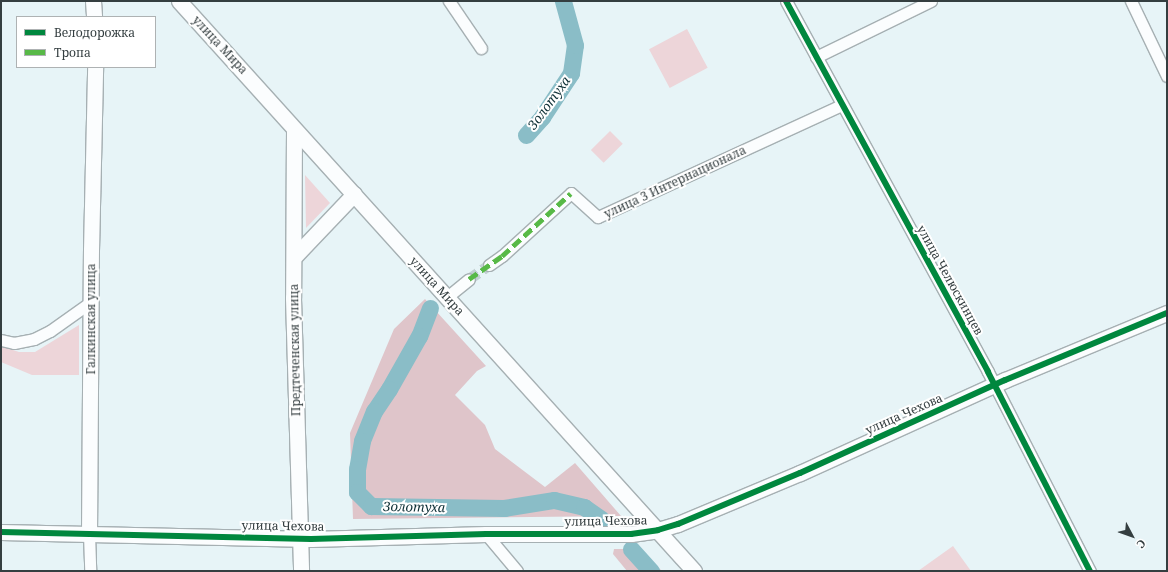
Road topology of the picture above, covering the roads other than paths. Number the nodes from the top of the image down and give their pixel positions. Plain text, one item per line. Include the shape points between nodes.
1 (93, 1) edge
2 (179, 1) edge
3 (449, 1) edge
4 (786, 1) edge
5 (931, 1) edge
6 (1131, 1) edge
7 (94, 16) edge
8 (481, 48) dead end
9 (816, 57) junction
10 (95, 68) edge
11 (1167, 76) edge
12 (841, 105) junction
13 (294, 130) junction
14 (354, 194) junction
15 (294, 258) junction
16 (489, 265) tunnel mouth
17 (469, 279) tunnel mouth
18 (447, 297) junction
19 (91, 302) junction
20 (1167, 313) edge
21 (1, 340) edge
22 (995, 385) junction
23 (658, 530) junction
24 (1, 532) edge
25 (89, 534) junction
26 (486, 534) junction
27 (300, 538) junction
28 (90, 571) edge
29 (301, 571) edge
30 (517, 571) edge
31 (694, 571) edge
32 (1090, 571) edge

1 - 7 street
2 - 13 street, улица Мира
3 - 8 street
4 - 9 street, улица Челюскинцев
5 - 9 street
6 - 11 street
9 - 12 street, улица Челюскинцев
10 - 19 street, Галкинская улица
12 - 16 street, улица 3 Интернационала via 598,217 571,193
12 - 22 street, улица Челюскинцев
13 - 14 street, улица Мира
13 - 15 street, Предтеченская улица
14 - 15 street
14 - 18 street, улица Мира
15 - 27 street, Предтеченская улица
17 - 18 street
18 - 23 street, улица Мира
19 - 21 street via 50,331 34,339 14,343
19 - 25 street, Галкинская улица
20 - 22 street, улица Чехова
22 - 23 street, улица Чехова via 800,473
22 - 32 street, улица Челюскинцев
23 - 26 street, улица Чехова via 631,534
23 - 31 street, улица Мира
24 - 25 street, улица Чехова
25 - 27 street, улица Чехова
25 - 28 street, Галкинская улица
26 - 27 street, улица Чехова
26 - 30 street
27 - 29 street, Предтеченская улица

